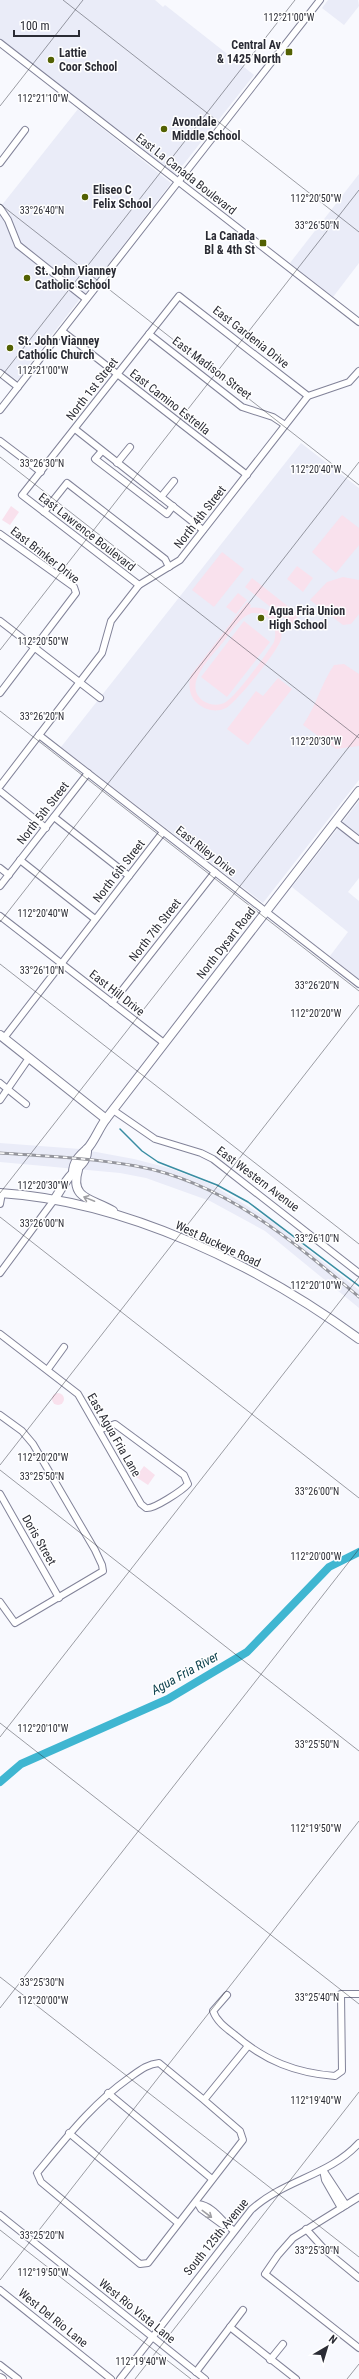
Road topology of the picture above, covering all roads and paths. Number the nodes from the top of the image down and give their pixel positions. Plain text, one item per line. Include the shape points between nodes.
1 (320, 0) edge
2 (0, 43) edge
3 (25, 130) dead end
4 (0, 163) edge
5 (179, 182) junction
6 (0, 208) edge
7 (180, 296) joint
8 (86, 299) junction
9 (359, 322) edge
10 (62, 331) junction
11 (149, 334) junction
12 (359, 371) edge
13 (0, 373) edge
14 (118, 375) junction
15 (18, 387) junction
16 (308, 396) junction
17 (0, 410) edge
18 (285, 425) junction
19 (74, 429) junction
20 (0, 441) edge
21 (130, 447) dead end
22 (102, 451) junction
23 (117, 463) junction
24 (40, 472) junction
25 (247, 475) junction
26 (174, 481) dead end
27 (22, 495) joint
28 (161, 497) junction
29 (173, 506) junction
30 (44, 512) junction
31 (203, 530) junction
32 (0, 534) edge
33 (169, 566) junction
34 (139, 585) junction
35 (0, 621) edge
36 (36, 648) junction
37 (80, 683) junction
38 (0, 694) edge
39 (100, 698) dead end
40 (40, 735) junction
41 (88, 773) junction
42 (0, 786) edge
43 (0, 791) edge
44 (359, 791) edge
45 (54, 817) junction
46 (336, 822) junction
47 (46, 828) junction
48 (163, 832) junction
49 (359, 840) edge
50 (20, 860) junction
51 (0, 868) edge
52 (214, 872) junction
53 (9, 875) junction
54 (129, 876) junction
55 (0, 886) edge
56 (266, 912) junction
57 (0, 916) edge
58 (95, 919) junction
59 (61, 963) junction
60 (359, 984) edge
61 (112, 1003) junction
62 (2, 1036) edge
63 (164, 1043) junction
64 (29, 1058) junction
65 (0, 1082) edge
66 (8, 1089) junction
67 (0, 1100) edge
68 (26, 1104) dead end
69 (113, 1110) junction
70 (106, 1119) junction
71 (76, 1172) junction
72 (1, 1193) edge
73 (54, 1200) junction
74 (0, 1204) edge
75 (120, 1216) junction
76 (0, 1273) edge
77 (359, 1273) edge
78 (0, 1334) edge
79 (359, 1339) edge
80 (64, 1347) dead end
81 (48, 1369) junction
82 (0, 1415) edge
83 (99, 1430) junction
84 (0, 1494) edge
85 (59, 1598) junction
86 (0, 1602) edge
87 (359, 1994) edge
88 (227, 1995) dead end
89 (248, 2046) junction
90 (108, 2093) junction
91 (204, 2100) junction
92 (69, 2133) junction
93 (359, 2143) edge
94 (324, 2170) junction
95 (212, 2179) junction
96 (359, 2197) edge
97 (197, 2202) junction
98 (344, 2206) junction
99 (0, 2215) edge
100 (178, 2223) junction
101 (306, 2229) junction
102 (233, 2230) junction
103 (359, 2278) edge
104 (0, 2290) edge
105 (243, 2310) dead end
106 (230, 2327) junction
107 (152, 2337) junction
108 (283, 2344) dead end
109 (359, 2348) edge
110 (270, 2360) junction
111 (0, 2365) edge
112 (196, 2372) junction
113 (18, 2379) edge
114 (111, 2379) edge
115 (120, 2379) edge
116 (205, 2379) edge
117 (296, 2379) edge

1 - 5 street
2 - 5 street, East La Canada Boulevard
3 - 4 street
5 - 8 street
5 - 9 street, East La Canada Boulevard
6 - 8 street via 8,220 18,246
7 - 11 street, North 1st Street
7 - 16 street, East Gardenia Drive
8 - 10 street
10 - 14 street, East Camino Estrella
10 - 15 street
11 - 14 street, North 1st Street
11 - 18 street, East Madison Street via 242,407 274,417
12 - 16 street via 348,382
13 - 15 street
14 - 19 street, North 1st Street
14 - 25 street, East Camino Estrella
15 - 17 street
16 - 18 street, North 4th Street
18 - 25 street, North 4th Street
19 - 22 street
19 - 24 street, North 1st Street
20 - 24 street, East Lawrence Boulevard
21 - 23 street
22 - 23 street
22 - 29 street via 95,459 166,514
23 - 28 street
24 - 27 street, North 1st Street
25 - 31 street, North 4th Street
26 - 28 street
27 - 30 street, East Lawrence Boulevard
28 - 29 street
29 - 31 street
30 - 33 street via 66,483 165,559
30 - 34 street, East Lawrence Boulevard
31 - 33 street, North 4th Street via 180,560
32 - 36 street, East Brinker Drive via 74,587 76,593
33 - 34 street, North 4th Street
34 - 37 street, North 4th Street via 111,621 102,653
35 - 36 street
36 - 37 street
36 - 38 street
37 - 39 street
37 - 40 street, North 4th Street
40 - 41 street, East Riley Drive
40 - 42 street, North 4th Street
41 - 45 street, North 5th Street
41 - 48 street, East Riley Drive
43 - 47 street
44 - 46 main road, North Dysart Road
45 - 47 street, North 5th Street
45 - 54 street
46 - 49 street
46 - 56 main road, North Dysart Road
47 - 50 street, North 5th Street
48 - 52 street, East Riley Drive
48 - 54 street, North 6th Street
50 - 53 street, North 5th Street
50 - 58 street
51 - 53 street
52 - 56 street, East Riley Drive
52 - 61 street, North 7th Street
53 - 55 street, North 5th Street
54 - 58 street, North 6th Street
56 - 60 street, East Riley Drive
56 - 63 main road, North Dysart Road
57 - 59 street, East Hill Drive
58 - 59 street, North 6th Street
59 - 61 street, East Hill Drive
59 - 62 street, North 6th Street
61 - 63 street, East Hill Drive
62 - 64 main road
63 - 69 main road, North Dysart Road
64 - 66 street
64 - 70 main road
65 - 66 street
66 - 67 street
66 - 68 street
69 - 70 main road, North Dysart Road
69 - 77 street, East Western Avenue via 155,1139 213,1159
70 - 71 main road, North Dysart Road via 87,1149 88,1155
71 - 73 main road, North Dysart Road
75 -> 71 main road via 81,1195 76,1183
72 - 73 main road, West Buckeye Road
72 - 74 street
73 - 75 main road, West Buckeye Road
73 - 76 street
75 - 79 main road, West Buckeye Road via 184,1240 267,1280 296,1296
78 - 81 street, East Agua Fria Lane
80 - 81 street
81 - 83 street, East Agua Fria Lane via 78,1394
82 - 85 street via 22,1431 33,1444 102,1565 103,1571
83 - 83 street, East Agua Fria Lane via 141,1504 146,1508 152,1508 188,1484 184,1475 115,1424
84 - 85 street, Doris Street
85 - 86 street via 15,1623
87 - 89 street via 341,1994 342,2071 336,2076 296,2070 277,2064
88 - 89 street via 213,2011 216,2020
89 - 91 street
90 - 91 street via 149,2064 159,2063
90 - 92 street
90 - 95 street
91 - 95 street via 240,2131 243,2140
92 - 100 street
92 - 100 street via 37,2173 41,2182 140,2264 148,2263
93 - 94 street, South 125th Avenue via 340,2161
94 - 98 street
94 - 102 street, South 125th Avenue via 265,2198
95 - 97 street
96 - 98 street
97 - 100 street
97 - 102 street via 226,2221 227,2226
98 - 101 street
99 - 107 street, West Rio Vista Lane
101 - 103 street via 321,2247
101 - 109 street via 285,2246 265,2274
102 - 107 street, South 125th Avenue
104 - 114 street, West Del Rio Lane
105 - 106 street
106 - 110 street
106 - 112 street
107 - 112 street, West Rio Vista Lane
107 - 115 street, South 125th Avenue
108 - 110 street
110 - 117 street
111 - 113 street
112 - 116 street, West Rio Vista Lane

